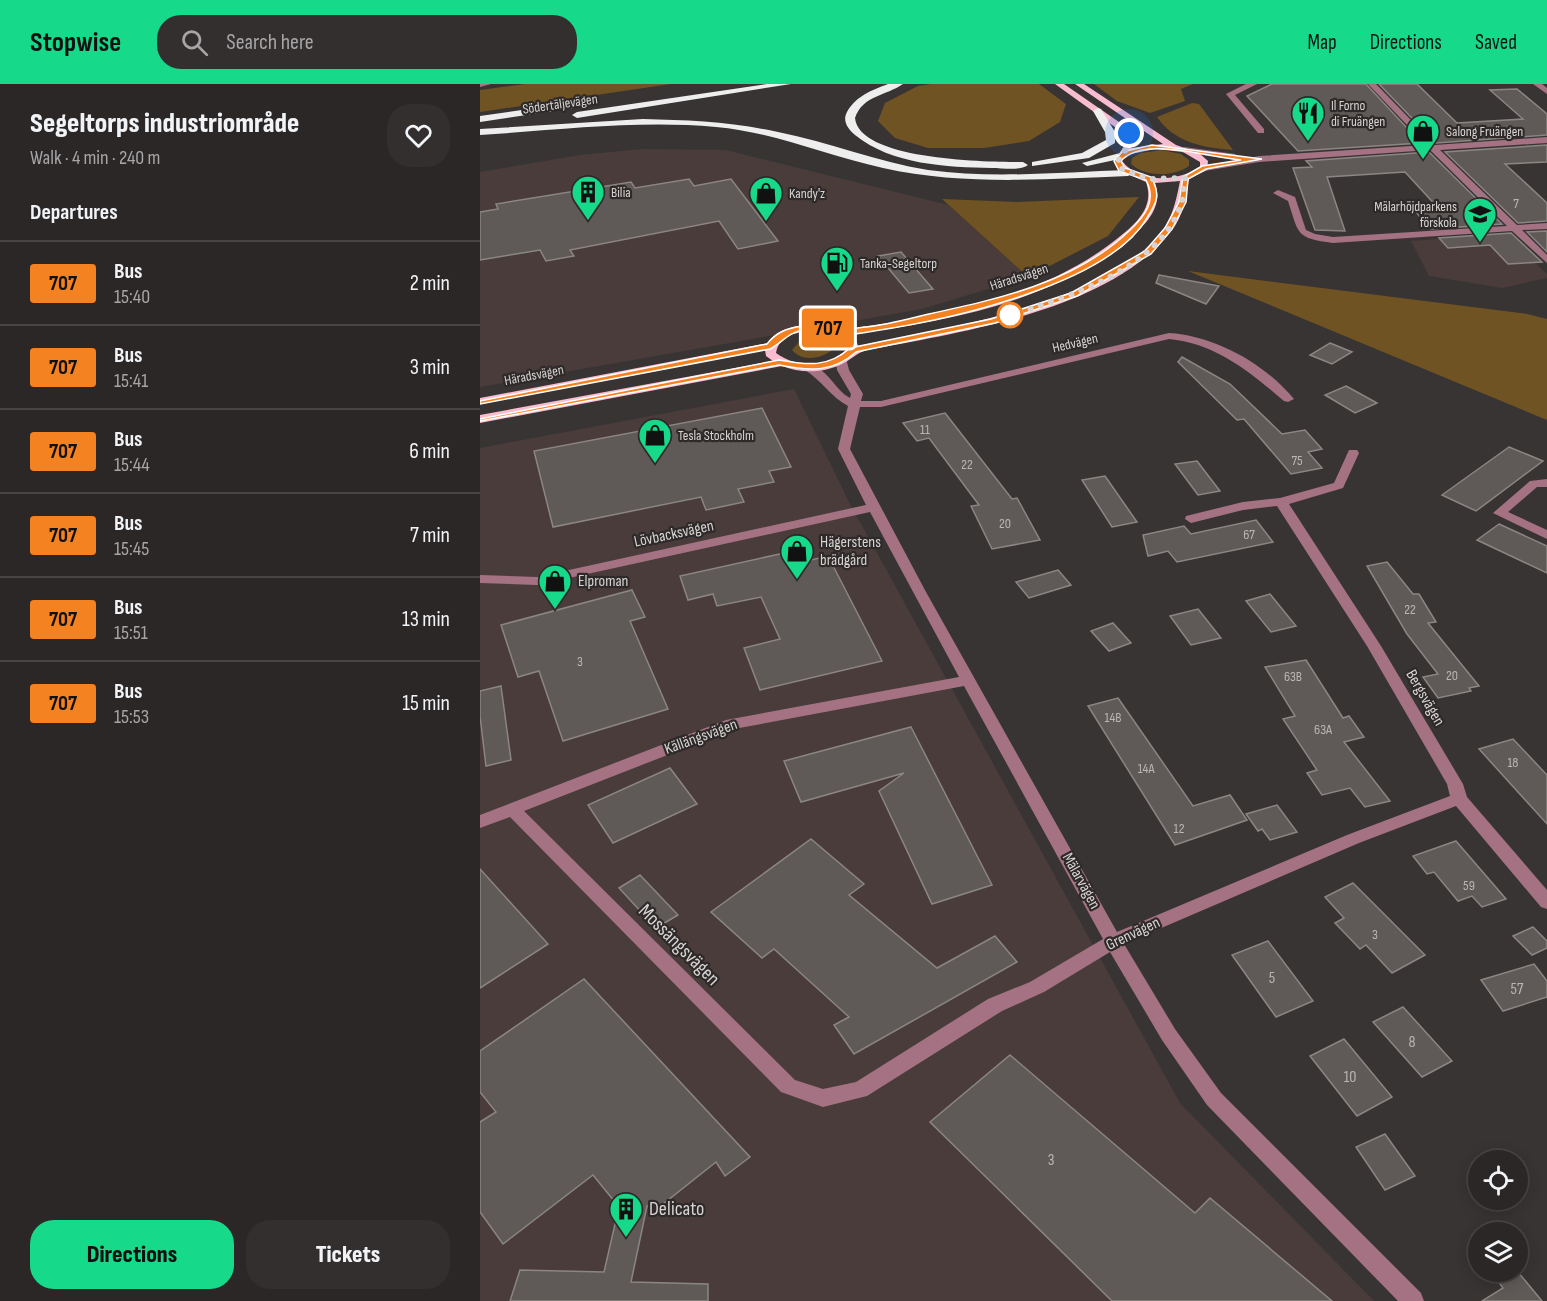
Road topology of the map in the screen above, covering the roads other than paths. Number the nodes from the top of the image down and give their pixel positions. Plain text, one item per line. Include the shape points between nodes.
1 (487, 84) edge
2 (720, 84) edge
3 (786, 84) edge
4 (898, 84) edge
5 (1059, 84) edge
6 (1079, 84) edge
7 (1253, 84) edge
8 (1372, 84) edge
9 (1536, 84) edge
10 (480, 85) edge
11 (1547, 92) edge
12 (1098, 111) junction
13 (480, 119) edge
14 (480, 131) edge
15 (1261, 131) dead end
16 (1547, 140) edge
17 (1173, 147) junction
18 (1432, 147) junction
19 (1184, 150) junction
20 (1122, 155) junction
21 (1259, 159) junction
22 (1036, 165) junction
23 (1204, 168) junction
24 (1128, 173) junction
25 (1185, 178) junction
26 (1149, 179) junction
27 (1278, 193) dead end
28 (1547, 226) edge
29 (1515, 228) junction
30 (1547, 260) edge
31 (842, 332) junction
32 (770, 346) junction
33 (853, 350) junction
34 (842, 360) junction
35 (779, 363) junction
36 (809, 368) junction
37 (1288, 399) dead end
38 (480, 401) edge
39 (853, 404) junction
40 (480, 419) edge
41 (1353, 453) dead end
42 (1547, 483) edge
43 (1281, 502) junction
44 (873, 507) junction
45 (1191, 519) dead end
46 (1547, 535) edge
47 (480, 579) edge
48 (969, 680) junction
49 (1459, 799) junction
50 (513, 810) junction
51 (480, 822) edge
52 (1547, 902) edge
53 (1114, 941) junction
54 (823, 1098) joint
55 (1413, 1301) edge

1 - 10 street
2 - 13 highway, Södertäljevägen
3 - 14 highway, Södertäljevägen
4 - 22 highway via 862,100 849,116 852,126 876,145 935,160
5 - 12 main road
6 - 17 main road
7 - 15 street via 1230,94
8 - 18 street
9 - 11 street
12 - 20 main road via 1133,139
12 - 22 highway via 1111,141 1083,158
14 - 24 highway via 643,122 717,124 779,135 884,165 930,173 999,177
16 - 18 street
17 - 19 main road
17 - 20 main road via 1152,147
18 - 21 street
18 - 29 street
19 - 21 street
19 - 23 main road via 1197,154 1204,161
20 - 22 highway via 1080,163
20 - 24 main road via 1118,161
21 - 23 street
23 - 25 main road
24 - 26 main road
25 - 26 main road
25 - 33 main road via 1182,202 1168,229 1148,252 1115,273 1074,294 992,321
26 - 31 main road, Häradsvägen via 1154,201 1141,223 1089,265 1055,281 975,307
27 - 29 street via 1292,199 1302,231 1322,239
28 - 29 street
29 - 30 street
31 - 32 main road, Häradsvägen via 805,328 786,333
31 - 33 main road via 851,339
32 - 35 main road via 770,354
32 - 38 main road, Häradsvägen
33 - 34 main road
34 - 36 main road
34 - 39 street, Mälarvägen via 843,370 857,394
35 - 36 main road
35 - 40 main road, Häradsvägen
36 - 39 street via 822,376 839,398
37 - 39 street, Hedvägen via 1260,374 1213,347 1184,336 1170,336 900,400
39 - 44 street, Mälarvägen via 844,448
41 - 43 street via 1339,485
42 - 46 street via 1534,484 1499,513
43 - 45 street via 1243,506
43 - 49 street, Bergsvägen via 1374,646 1455,784
44 - 47 street, Lövbacksvägen via 537,580
44 - 48 street, Mälarvägen
48 - 50 street, Källängsvägen via 731,724
48 - 53 street, Mälarvägen
49 - 52 street, Bergsvägen
49 - 53 street, Grenvägen via 1353,839
50 - 51 street, Källängsvägen
50 - 54 street, Mossängsvägen via 788,1086
53 - 54 street, Grenvägen via 1037,987 995,1005 860,1090
53 - 55 street, Mälarvägen via 1186,1063 1214,1099

